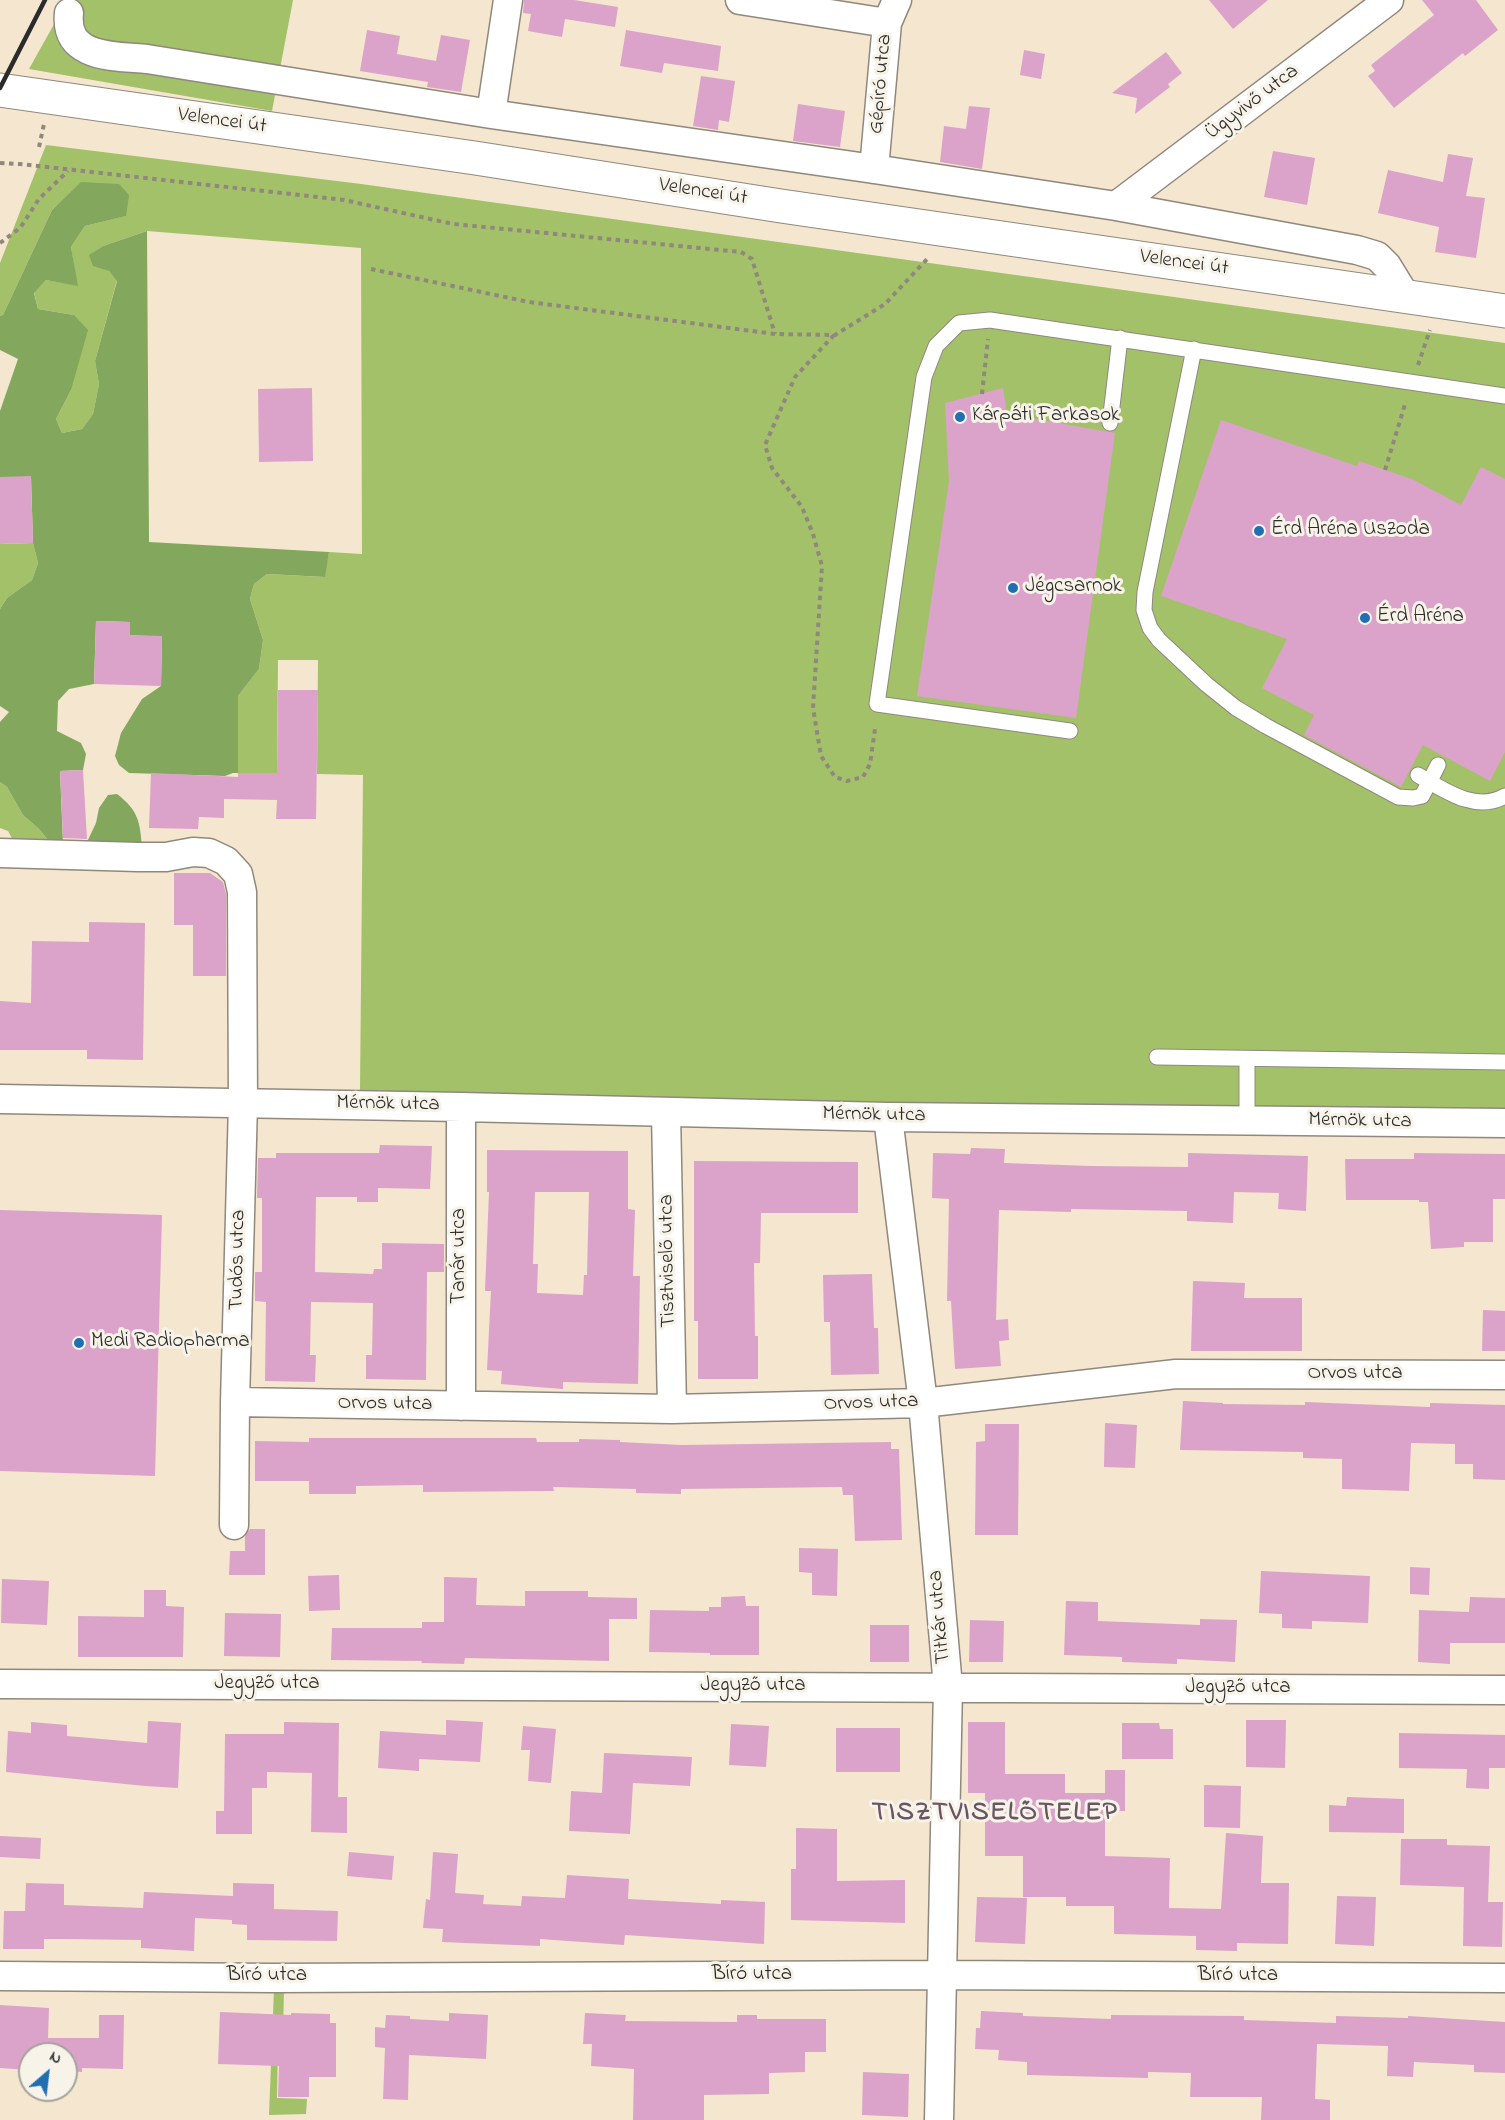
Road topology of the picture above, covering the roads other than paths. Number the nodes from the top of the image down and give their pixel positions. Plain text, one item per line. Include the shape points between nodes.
1 (508, 0) edge
2 (740, 0) edge
3 (1389, 0) edge
4 (892, 11) edge
5 (69, 13) dead end
6 (0, 90) edge
7 (491, 114) junction
8 (874, 169) junction
9 (1116, 206) junction
10 (1406, 297) junction
11 (1505, 311) edge
12 (1120, 338) junction
13 (1194, 350) junction
14 (1505, 396) edge
15 (1110, 423) dead end
16 (1070, 731) dead end
17 (1438, 765) dead end
18 (1423, 779) junction
19 (1505, 796) edge
20 (0, 853) edge
21 (1157, 1058) dead end
22 (1247, 1059) junction
23 (1505, 1062) edge
24 (0, 1099) edge
25 (243, 1103) junction
26 (461, 1107) junction
27 (666, 1113) junction
28 (888, 1117) junction
29 (1247, 1121) junction
30 (1505, 1124) edge
31 (1505, 1375) edge
32 (235, 1402) junction
33 (923, 1403) junction
34 (461, 1406) junction
35 (672, 1409) junction
36 (234, 1525) dead end
37 (0, 1684) edge
38 (948, 1687) junction
39 (1505, 1690) edge
40 (942, 1975) junction
41 (0, 1976) edge
42 (1505, 1978) edge
43 (939, 2120) edge

1 - 7 street
2 - 4 street
3 - 9 street, Ügyvivő utca
4 - 8 street, Gépíró utca
5 - 7 street, Velencei út via 70,36 91,52
6 - 10 main road, Velencei út
7 - 8 street, Velencei út
8 - 9 street, Velencei út
9 - 10 street, Velencei út via 1377,256
10 - 11 main road, Velencei út
12 - 13 lane
12 - 15 lane
12 - 16 lane via 990,320 959,323 936,346 924,377 877,704
13 - 14 lane
13 - 18 lane via 1145,592 1144,610 1150,628 1206,684 1266,726 1398,797 1422,796
17 - 18 lane
18 - 19 lane via 1457,797 1478,802 1494,802
20 - 25 street via 138,858 193,852 209,853 226,861 238,874 242,892
21 - 22 lane
22 - 23 lane
22 - 29 lane
24 - 25 street, Mérnök utca
25 - 26 street, Mérnök utca
25 - 32 street, Tudós utca
26 - 27 street, Mérnök utca
26 - 34 street, Tanár utca
27 - 28 street, Mérnök utca
27 - 35 street, Tisztviselő utca
28 - 29 street, Mérnök utca
28 - 33 street, Titkár utca
29 - 30 street, Mérnök utca
31 - 33 street, Orvos utca via 1176,1374
32 - 34 street, Orvos utca
32 - 36 street, Tudós utca
33 - 35 street, Orvos utca
33 - 38 street, Titkár utca
34 - 35 street, Orvos utca
37 - 38 street, Jegyző utca
38 - 39 street, Jegyző utca
38 - 40 street, Titkár utca
40 - 41 street, Bíró utca
40 - 42 street, Bíró utca
40 - 43 street, Titkár utca

